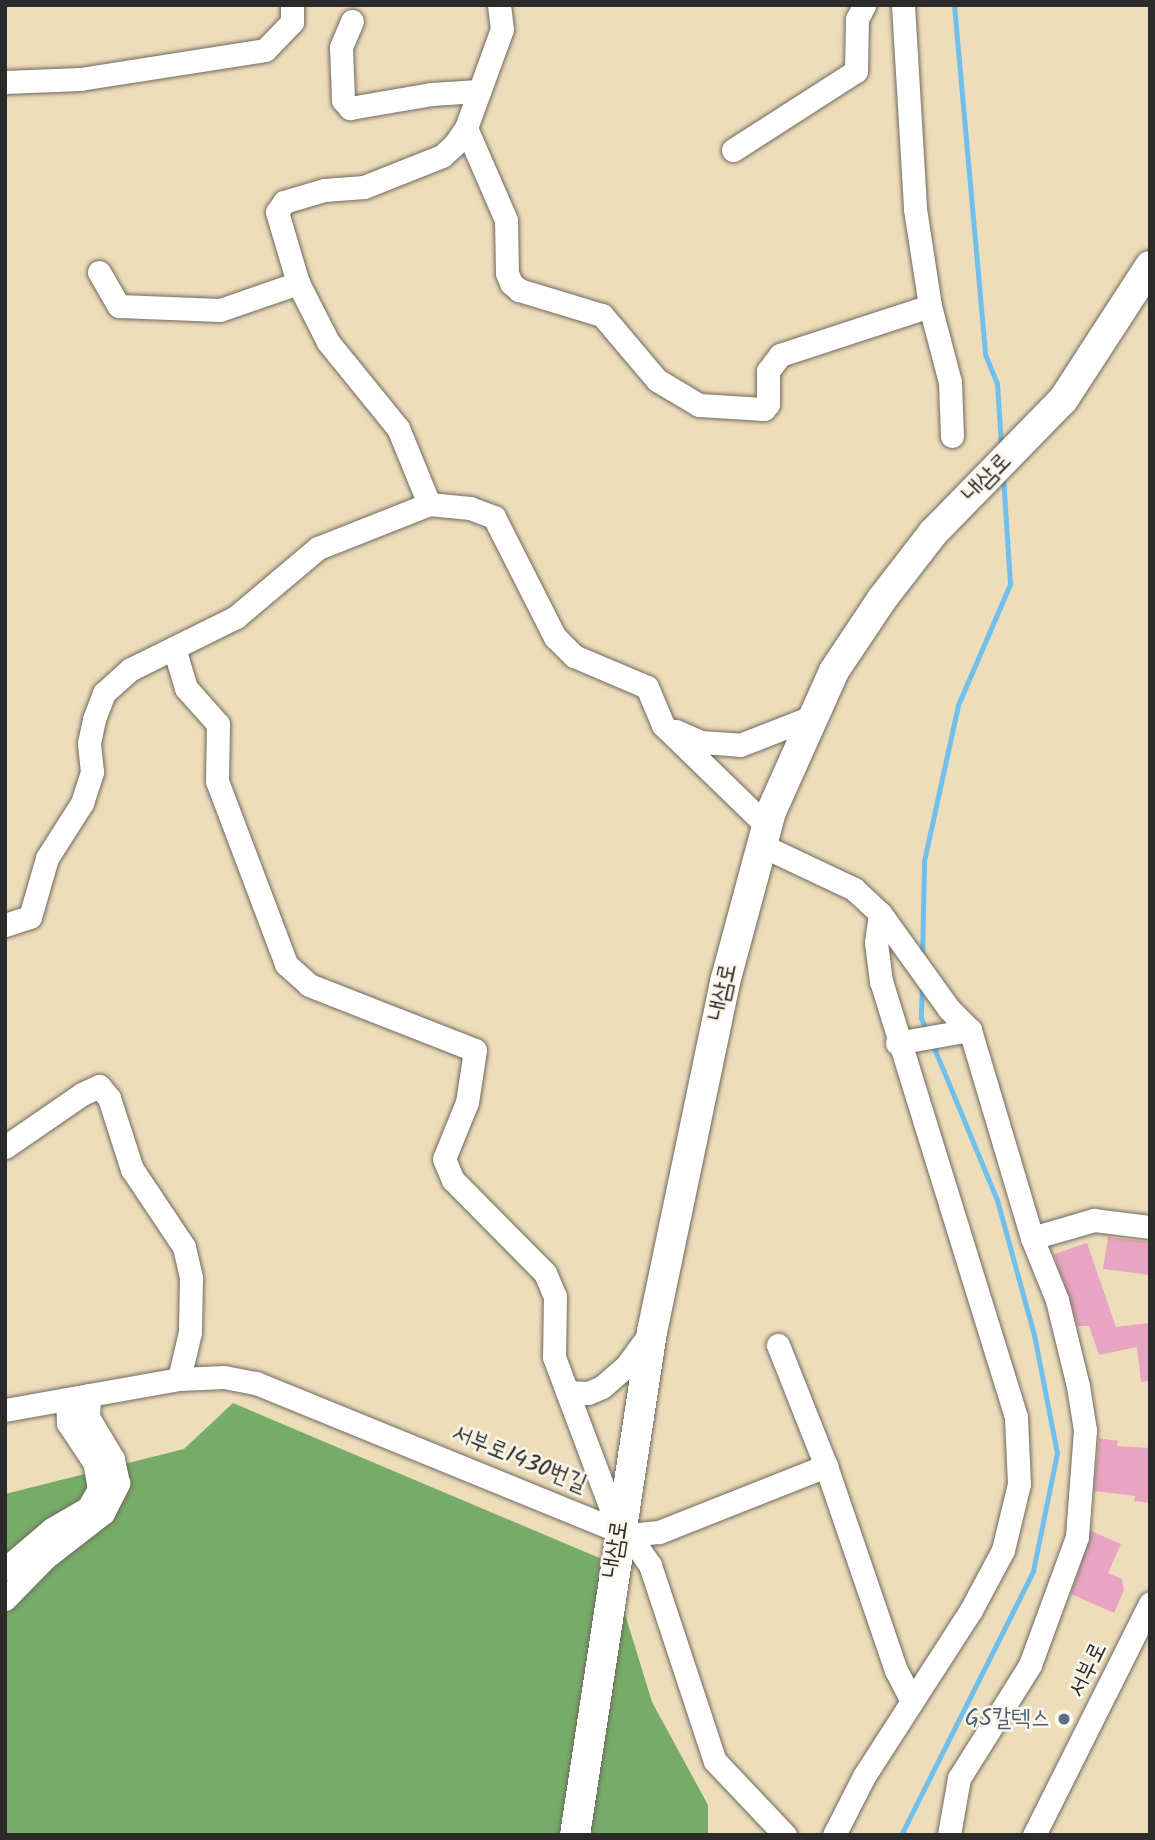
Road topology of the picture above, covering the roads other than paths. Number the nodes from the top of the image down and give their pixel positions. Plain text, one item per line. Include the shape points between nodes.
1 (292, 5) edge
2 (499, 5) edge
3 (864, 5) edge
4 (903, 5) edge
5 (352, 21) dead end
6 (5, 82) edge
7 (479, 91) junction
8 (466, 128) junction
9 (733, 150) dead end
10 (1150, 267) edge
11 (99, 272) dead end
12 (298, 283) junction
13 (930, 306) junction
14 (952, 436) dead end
15 (429, 504) junction
16 (174, 648) junction
17 (814, 716) junction
18 (663, 725) junction
19 (764, 836) junction
20 (880, 914) junction
21 (5, 925) edge
22 (965, 1031) junction
23 (897, 1043) junction
24 (5, 1147) edge
25 (1150, 1227) edge
26 (1032, 1238) junction
27 (653, 1329) junction
28 (778, 1345) dead end
29 (179, 1379) junction
30 (568, 1392) junction
31 (78, 1397) junction
32 (5, 1409) edge
33 (826, 1466) junction
34 (624, 1532) junction
35 (5, 1569) edge
36 (5, 1599) edge
37 (1150, 1603) edge
38 (912, 1701) junction
39 (575, 1835) edge
40 (785, 1835) edge
41 (834, 1835) edge
42 (949, 1835) edge
43 (1034, 1835) edge

1 - 6 street via 292,22 265,50 80,79
2 - 7 street via 502,29
3 - 9 street via 857,19 856,71
4 - 13 street via 915,209
5 - 7 street via 341,47 343,100 350,108
7 - 8 street
8 - 12 street via 454,145 431,161 364,187 324,190 284,202 277,212
8 - 13 street via 506,220 511,283 519,290 602,315 657,380 699,405 764,409 768,371 780,355
10 - 17 main road, 내삼로 via 1063,400 933,533 834,671
11 - 12 street via 119,306 220,310
12 - 15 street via 328,342 398,428
13 - 14 street via 950,382
15 - 16 street via 318,548 236,617
15 - 18 street via 470,508 494,517 555,637 574,656 647,687
16 - 21 street via 131,669 104,693 89,743 92,772 82,803 47,858 30,917
16 - 30 street via 186,688 218,724 217,781 286,964 309,985 475,1049 467,1101 444,1159 453,1180 545,1273 555,1296 554,1357
17 - 18 street via 740,745 701,742
17 - 19 main road, 내삼로
18 - 19 street
19 - 20 street via 854,889
19 - 27 main road, 내삼로 via 725,982
20 - 22 street
20 - 23 street via 876,942 881,982
22 - 23 street
22 - 26 street
23 - 38 street via 1016,1417 1019,1484 1003,1550 971,1610
24 - 29 street via 99,1086 109,1098 132,1169 184,1247 191,1278 190,1332
25 - 26 street via 1094,1220
26 - 42 street via 1057,1300 1085,1430 1077,1537 1030,1665 959,1778
27 - 30 street via 627,1365 602,1387 588,1393
27 - 34 main road, 내삼로
28 - 33 street
29 - 31 street, 서부로1430번길
29 - 34 street, 서부로1430번길 via 224,1377 256,1383
30 - 34 street
31 - 32 street, 서부로1430번길
31 - 35 street via 68,1423 94,1462 99,1489 88,1508 52,1529
31 - 36 street via 113,1459 118,1483 103,1513 45,1558
33 - 34 street via 659,1532
33 - 38 street via 896,1670
34 - 39 main road, 내삼로
34 - 40 street via 650,1565 715,1761
37 - 43 street, 서부로
38 - 41 street

